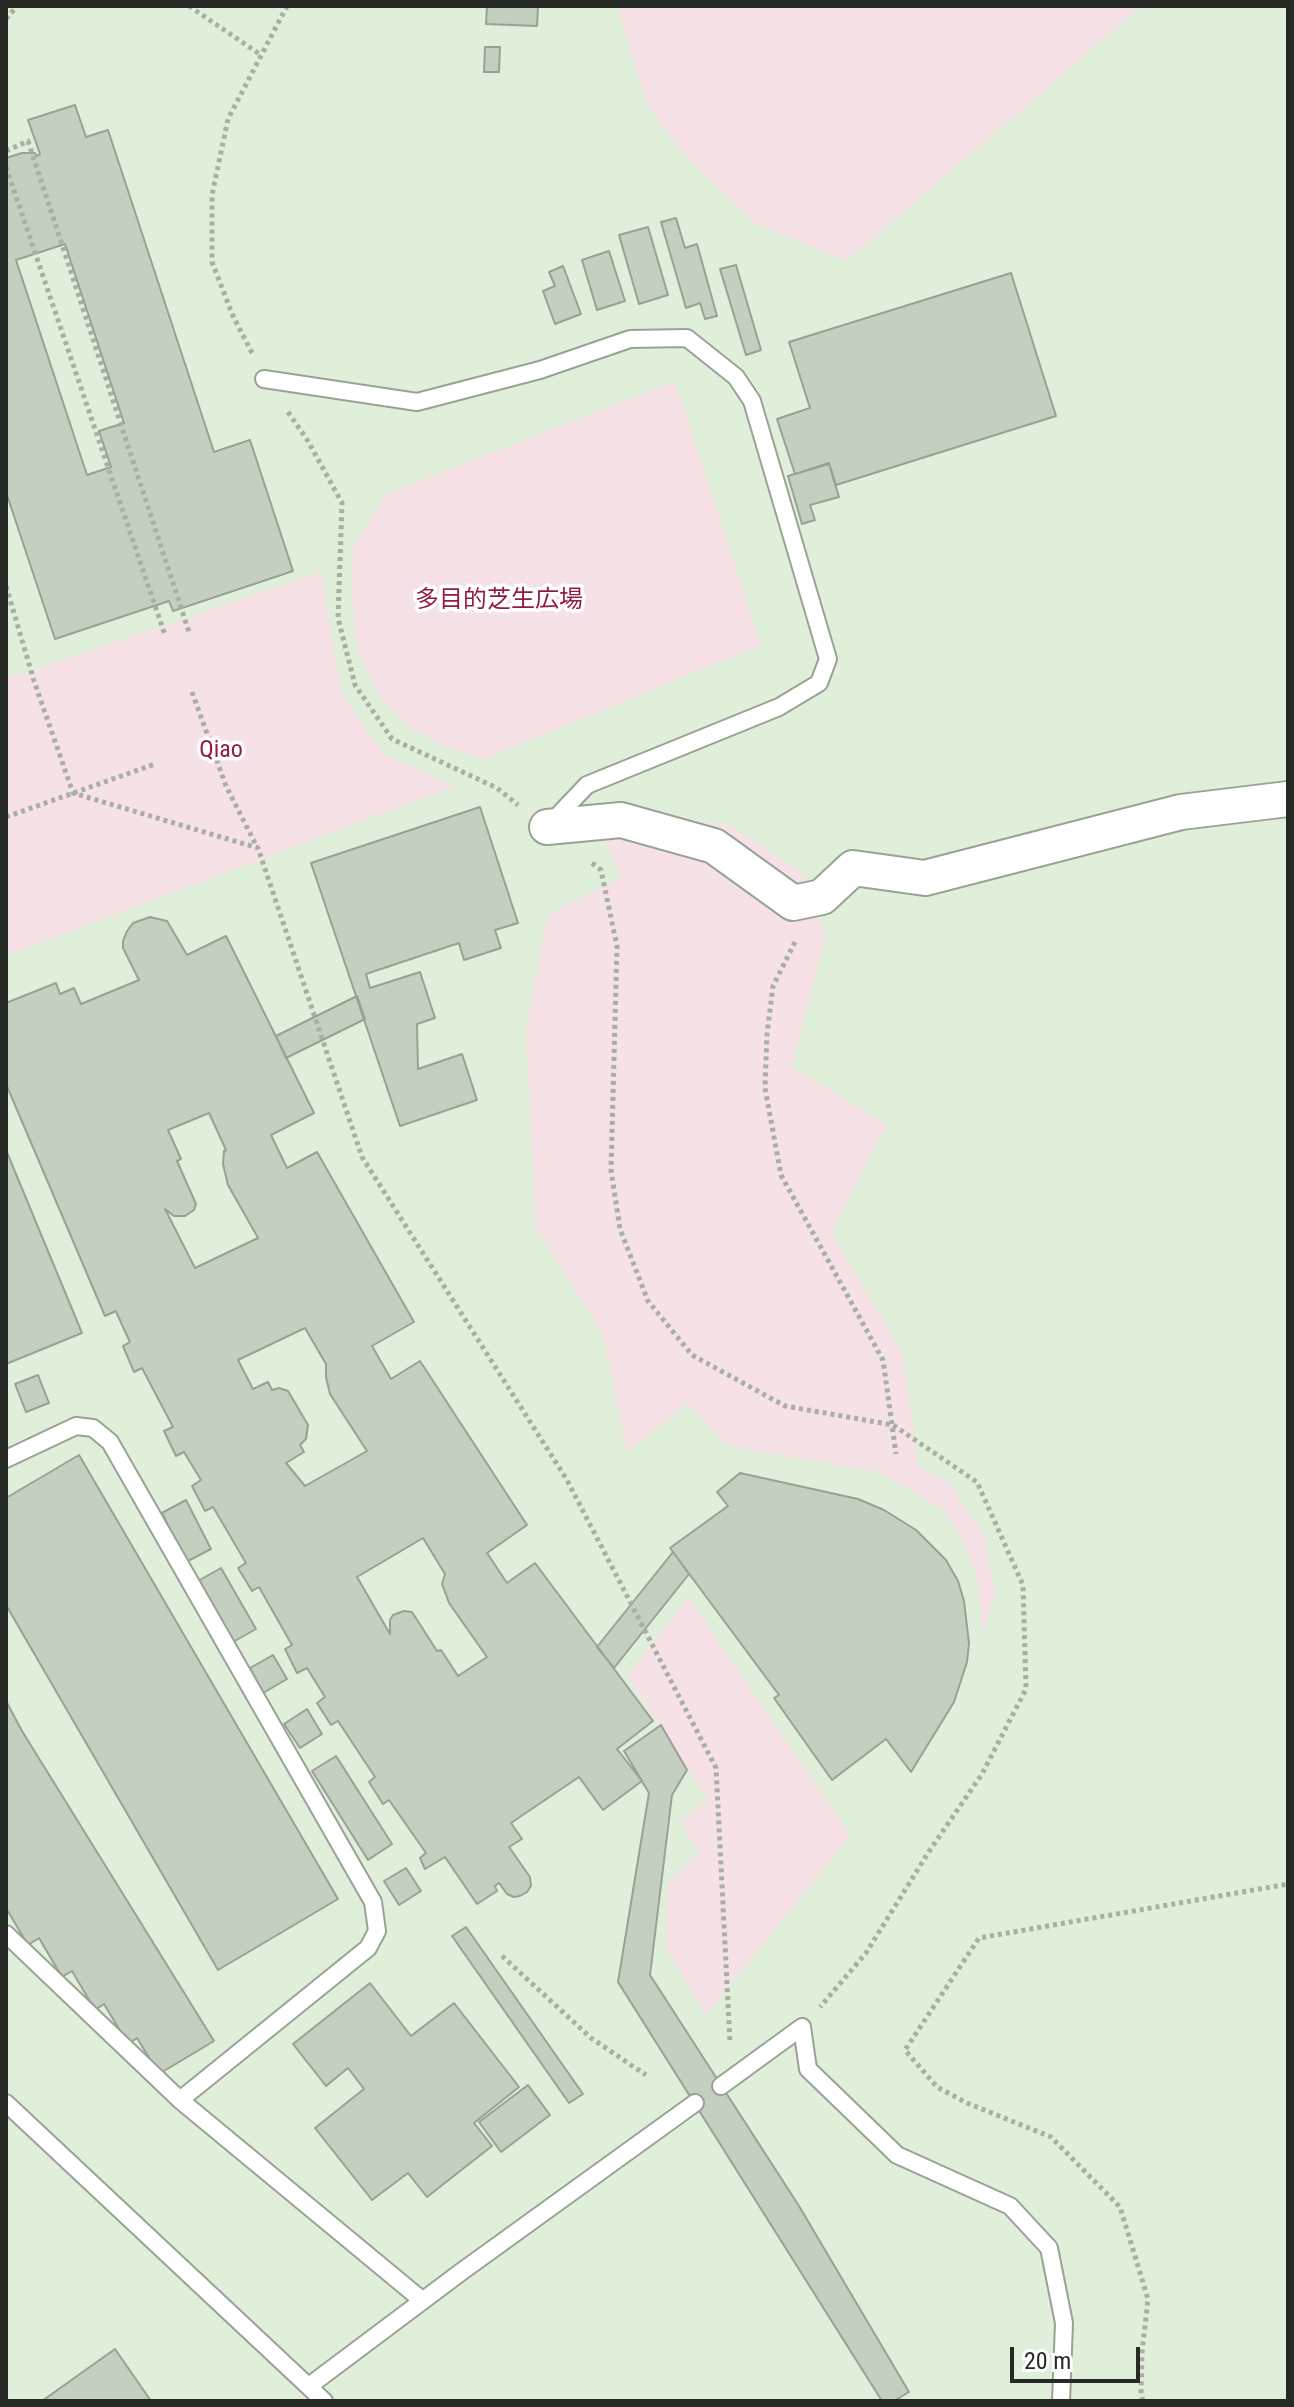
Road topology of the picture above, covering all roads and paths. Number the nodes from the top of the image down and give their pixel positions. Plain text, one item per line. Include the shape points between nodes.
1 (17, 6) edge
2 (189, 6) edge
3 (287, 6) edge
4 (6, 19) edge
5 (261, 55) junction
6 (6, 151) edge
7 (6, 167) edge
8 (264, 379) junction
9 (6, 586) edge
10 (189, 632) dead end
11 (165, 635) dead end
12 (192, 692) dead end
13 (155, 764) dead end
14 (73, 793) junction
15 (1288, 799) edge
16 (6, 817) edge
17 (547, 827) junction
18 (258, 848) junction
19 (822, 897) junction
20 (893, 1425) junction
21 (896, 1454) dead end
22 (6, 1459) edge
23 (1288, 1884) edge
24 (6, 1934) edge
25 (502, 1956) dead end
26 (802, 2027) junction
27 (646, 2075) dead end
28 (726, 2082) joint
29 (180, 2100) junction
30 (6, 2103) edge
31 (695, 2103) dead end
32 (423, 2301) junction
33 (309, 2386) junction
34 (324, 2401) edge
35 (1061, 2401) edge
36 (1143, 2401) edge

1 - 4 path
2 - 5 path
3 - 5 path
5 - 8 path via 228,119 212,195 212,262
6 - 10 path via 28,141
7 - 11 path
8 - 17 path via 308,441 342,503 338,618 355,685 392,739 497,788
8 - 17 lane via 417,402 540,370 630,339 687,338 736,377 752,401 828,659 819,683 779,707 587,785
9 - 14 path
12 - 18 path via 226,786
13 - 14 path
14 - 16 path
14 - 18 path
15 - 19 street via 1181,812 925,878 853,868
17 - 19 street via 621,820 714,846 793,903
17 - 20 path via 601,870 617,946 611,1170 620,1229 648,1301 692,1355 785,1406
18 - 28 path via 362,1157 567,1480 716,1768
19 - 20 path via 808,914 773,986 765,1088 781,1175 883,1360
20 - 21 path
20 - 26 path via 977,1482 1023,1585 1026,1689 982,1774 866,1953
22 - 29 lane via 76,1426 93,1428 110,1442 373,1902 377,1931 368,1948
23 - 36 path via 979,1938 905,2050 937,2087 1051,2137 1120,2207 1148,2299
24 - 29 lane
25 - 27 path via 591,2038
26 - 28 lane
26 - 35 lane via 808,2069 897,2155 1010,2206 1049,2248 1064,2323
29 - 32 lane
30 - 33 lane
31 - 32 lane
32 - 33 lane
33 - 34 lane

